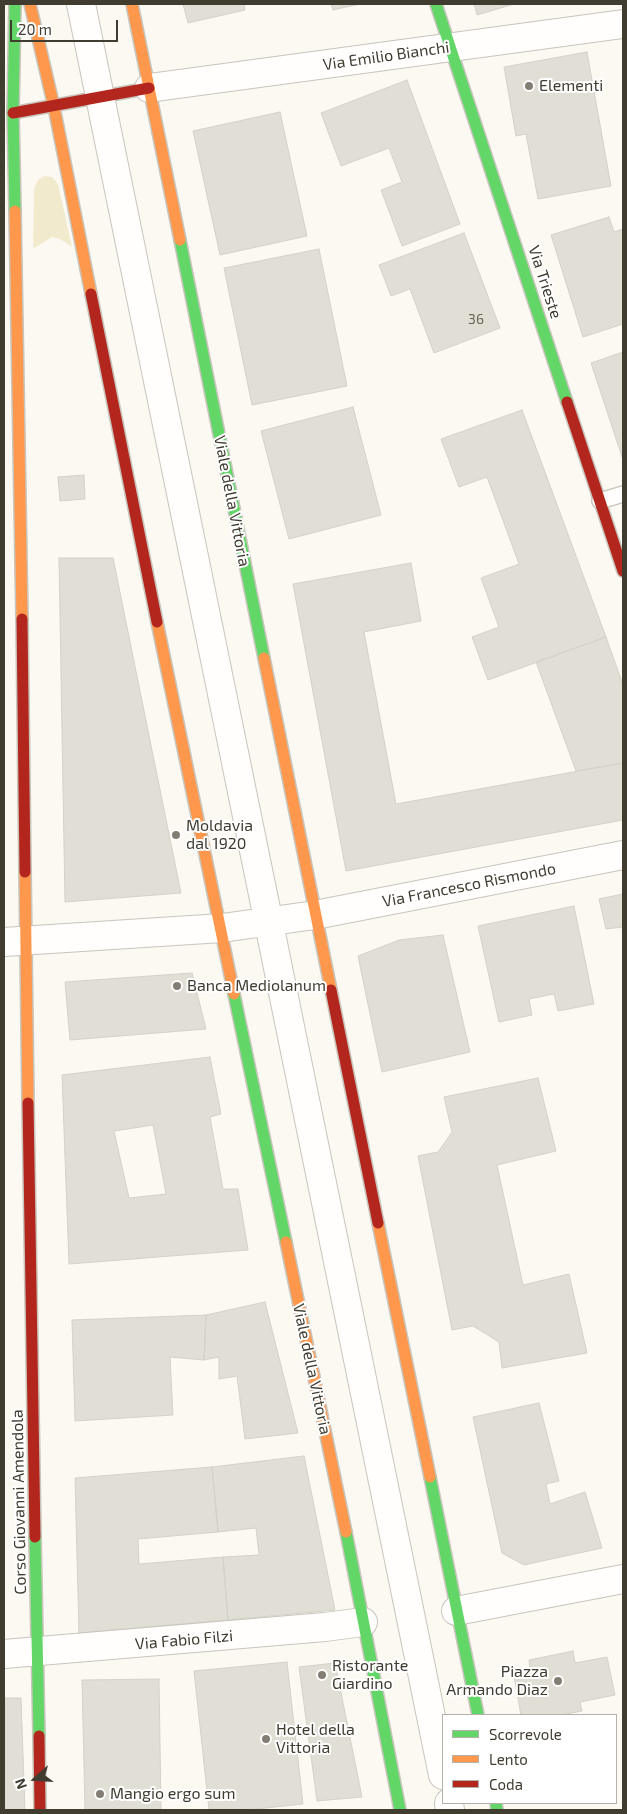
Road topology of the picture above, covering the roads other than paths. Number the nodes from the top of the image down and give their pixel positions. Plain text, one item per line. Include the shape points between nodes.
1 (15, 4) edge
2 (30, 4) edge
3 (81, 4) edge
4 (132, 4) edge
5 (436, 4) edge
6 (623, 24) edge
7 (449, 47) junction
8 (149, 88) junction
9 (100, 96) junction
10 (54, 107) junction
11 (9, 113) edge
12 (623, 494) edge
13 (600, 501) junction
14 (13, 532) edge
15 (623, 571) edge
16 (623, 856) edge
17 (315, 915) junction
18 (269, 921) junction
19 (222, 928) junction
20 (15, 941) edge
21 (623, 1579) edge
22 (456, 1611) junction
23 (363, 1622) junction
24 (37, 1652) junction
25 (4, 1654) edge
26 (478, 1714) edge
27 (442, 1770) edge
28 (40, 1810) edge
29 (400, 1810) edge

1 - 11 street, Corso Giovanni Amendola
2 - 10 street, Viale della Vittoria
3 - 9 street
4 - 8 street, Viale della Vittoria
5 - 7 street, Via Trieste
6 - 7 street, Via Emilio Bianchi
7 - 8 street, Via Emilio Bianchi
7 - 13 street, Via Trieste
8 - 9 street
8 - 17 street, Viale della Vittoria
9 - 10 street
9 - 18 street
10 - 11 street
10 - 19 street, Viale della Vittoria
11 - 14 street, Corso Giovanni Amendola
12 - 13 lane
13 - 15 street, Via Trieste
14 - 20 street, Corso Giovanni Amendola
16 - 17 street, Via Francesco Rismondo
17 - 18 street
17 - 22 street, Viale della Vittoria
18 - 19 street
18 - 27 street
19 - 20 street
19 - 23 street, Viale della Vittoria
20 - 24 street, Corso Giovanni Amendola
21 - 22 street
22 - 26 street, Viale della Vittoria
23 - 24 street, Via Fabio Filzi
23 - 29 street, Viale della Vittoria
24 - 25 street, Via Fabio Filzi
24 - 28 street, Corso Giovanni Amendola

